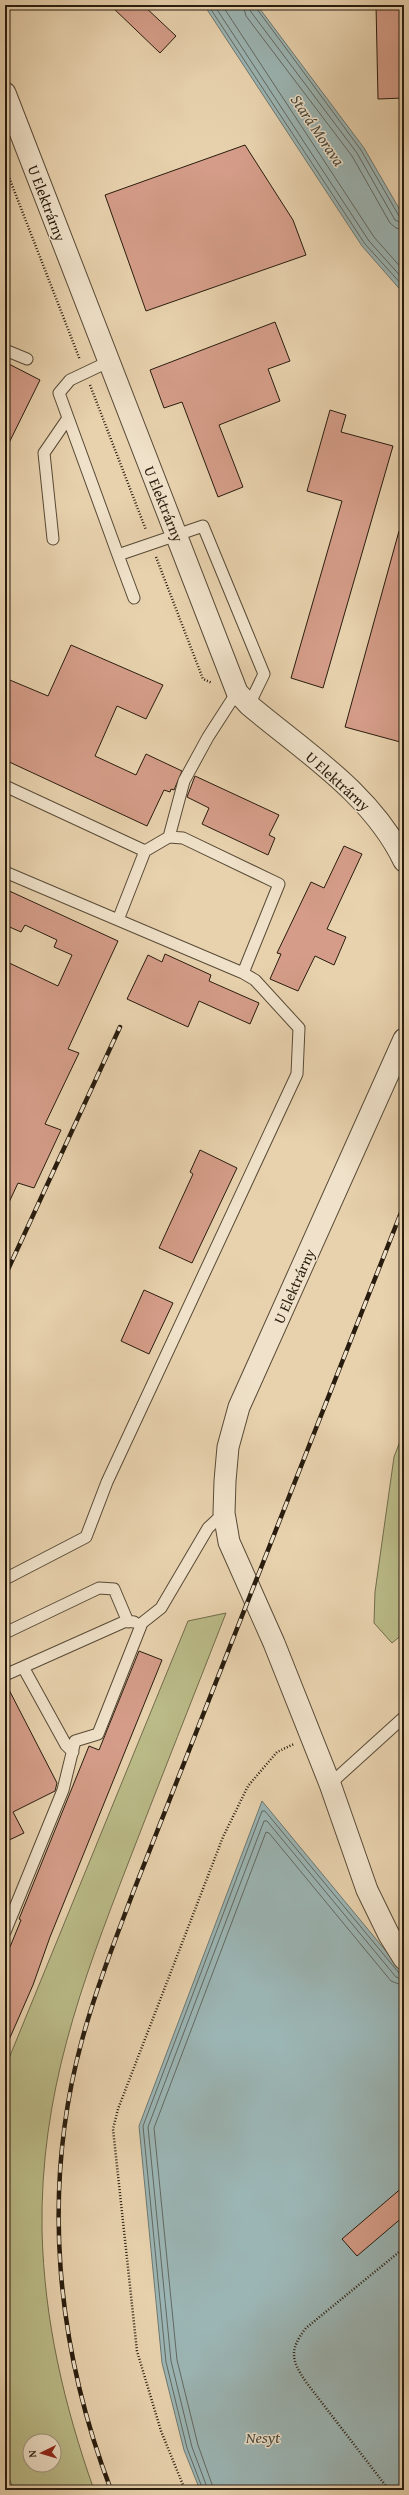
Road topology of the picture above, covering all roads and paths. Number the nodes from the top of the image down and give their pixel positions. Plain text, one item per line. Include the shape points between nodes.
1 (5, 95) edge
2 (5, 167) edge
3 (5, 350) edge
4 (28, 359) dead end
5 (108, 362) junction
6 (85, 372) junction
7 (68, 418) junction
8 (177, 536) junction
9 (52, 538) dead end
10 (151, 543) junction
11 (118, 555) junction
12 (134, 598) dead end
13 (243, 699) junction
14 (5, 786) edge
15 (169, 837) junction
16 (145, 851) junction
17 (401, 851) edge
18 (5, 872) edge
19 (118, 920) junction
20 (243, 973) junction
21 (404, 1039) edge
22 (224, 1513) junction
23 (5, 1579) edge
24 (128, 1622) junction
25 (142, 1623) junction
26 (5, 1633) edge
27 (23, 1666) junction
28 (5, 1675) edge
29 (404, 1717) edge
30 (310, 1735) junction
31 (72, 1752) junction
32 (330, 1784) junction
33 (5, 1932) edge
34 (404, 1959) edge
35 (404, 2248) edge
36 (185, 2490) edge
37 (389, 2490) edge

1 - 5 street, U Elektrárny
2 - 6 path
3 - 4 lane
5 - 6 lane
5 - 8 street, U Elektrárny
6 - 7 lane via 70,380 59,394
6 - 10 path
7 - 9 lane via 44,454
7 - 11 lane
8 - 10 lane
8 - 13 street, U Elektrárny
8 - 13 lane via 203,526 264,674
10 - 11 lane
10 - 13 path via 203,679
11 - 12 lane
13 - 15 lane via 208,737 184,781
13 - 17 street, U Elektrárny via 357,795 379,819
14 - 16 lane
15 - 16 lane
15 - 20 lane via 183,838 279,884
16 - 19 lane
18 - 19 lane
19 - 20 lane
20 - 23 lane via 255,980 299,1028 297,1074 107,1482 86,1537
21 - 22 street, U Elektrárny via 239,1407 228,1447
22 - 25 lane via 208,1528 161,1608
22 - 30 street, U Elektrárny via 229,1542 274,1643
24 - 25 lane
24 - 26 lane via 114,1589 99,1588
24 - 27 lane
25 - 31 lane via 98,1734 75,1741
27 - 28 lane
27 - 31 lane
29 - 32 lane
30 - 32 street, U Elektrárny
30 - 36 path via 278,1752 248,1786 223,1837 118,2109 113,2129 137,2351 161,2431
31 - 33 lane via 63,1790
32 - 34 street, U Elektrárny via 367,1890
35 - 37 path via 306,2328 299,2338 293,2356 306,2382

